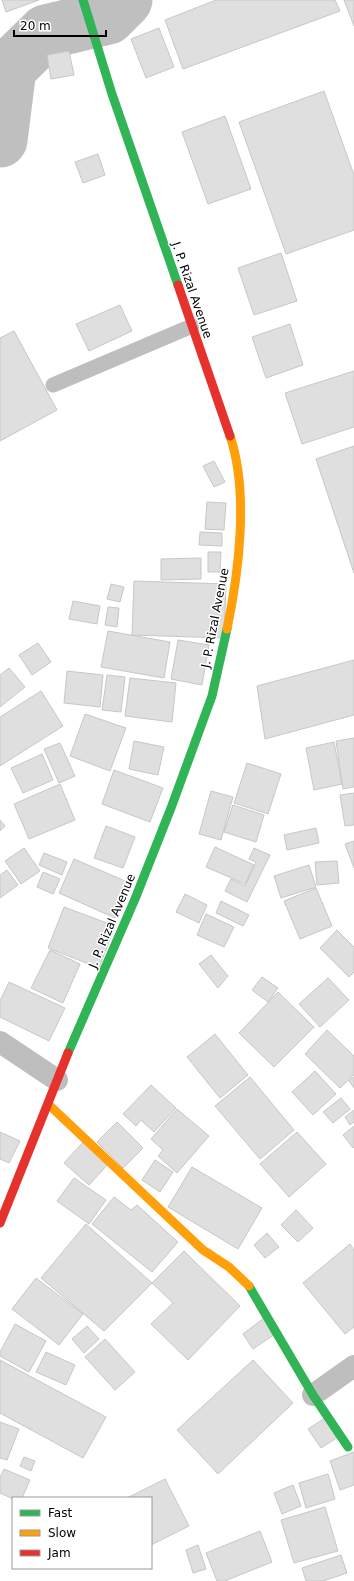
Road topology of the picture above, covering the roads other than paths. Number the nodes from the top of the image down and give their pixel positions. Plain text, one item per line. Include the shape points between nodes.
1 (84, 1) edge
2 (192, 326) junction
3 (53, 386) dead end
4 (0, 1042) edge
5 (57, 1080) junction
6 (48, 1104) junction
7 (0, 1224) edge
8 (354, 1366) edge
9 (314, 1395) junction
10 (348, 1447) dead end

1 - 2 main road, J. P. Rizal Avenue via 112,94
2 - 3 lane
2 - 5 main road, J. P. Rizal Avenue via 227,428 237,466 241,536 230,613 212,696 171,808
4 - 5 street
5 - 6 main road, J. P. Rizal Avenue
6 - 7 main road, J. P. Rizal Avenue
6 - 9 main road via 203,1250 246,1282
8 - 9 street
9 - 10 main road

